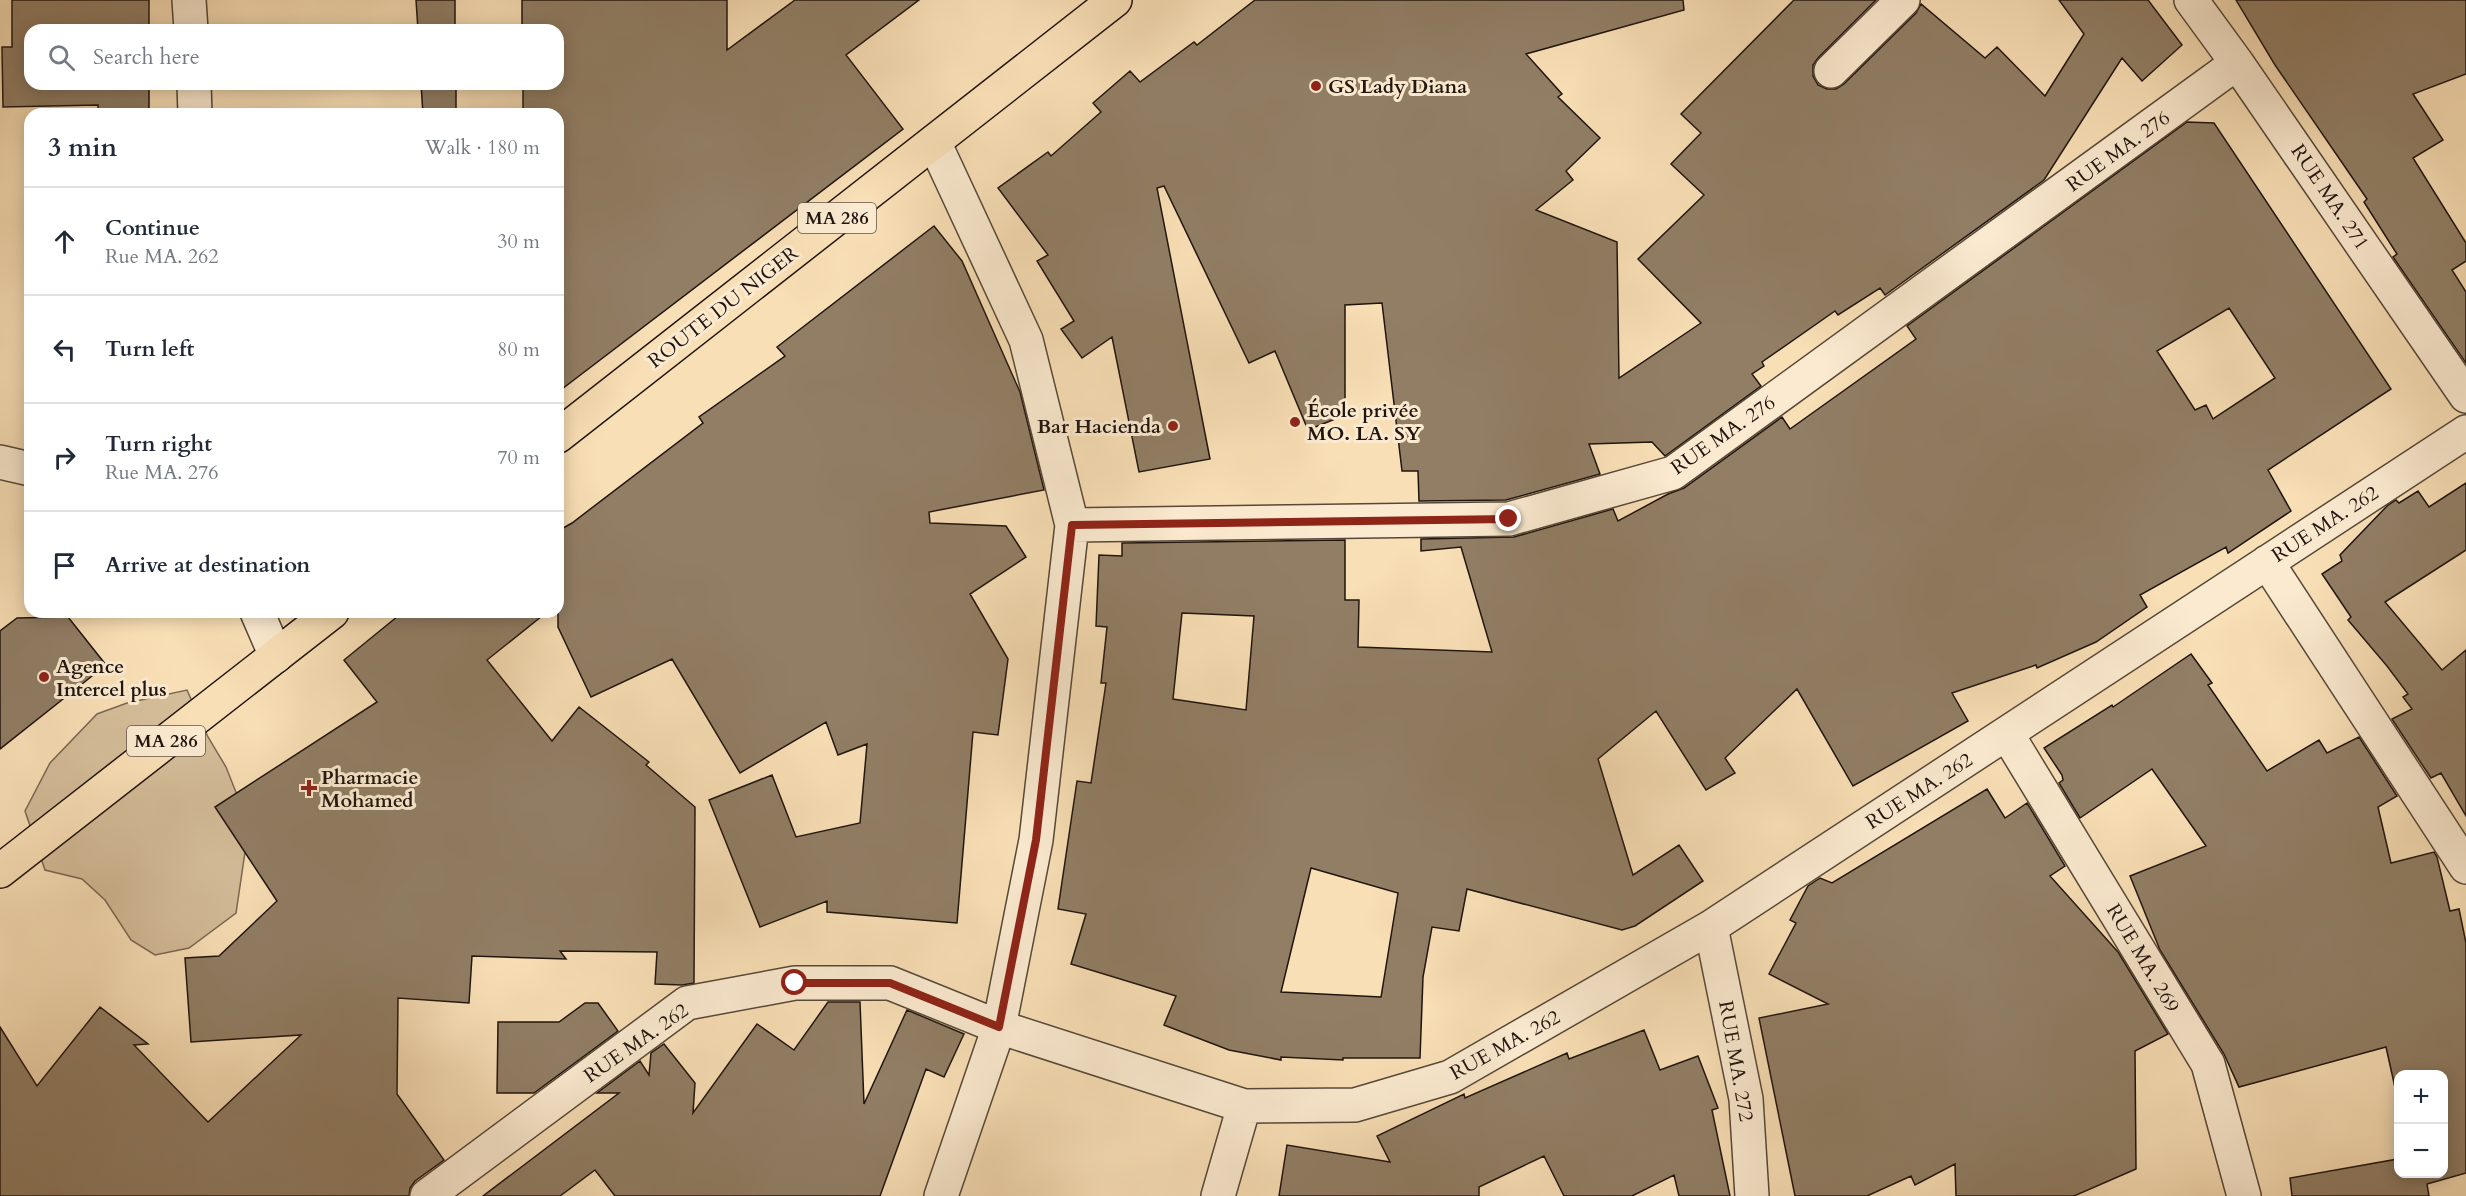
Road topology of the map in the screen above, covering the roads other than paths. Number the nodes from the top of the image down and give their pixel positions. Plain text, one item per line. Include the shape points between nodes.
1 (189, 0) edge
2 (1114, 0) edge
3 (1903, 0) edge
4 (2191, 0) edge
5 (191, 24) edge
6 (2237, 63) junction
7 (1831, 71) dead end
8 (194, 90) edge
9 (195, 108) edge
10 (934, 142) junction
11 (2466, 396) edge
12 (564, 431) edge
13 (2466, 432) edge
14 (0, 462) edge
15 (24, 467) edge
16 (1072, 525) junction
17 (2267, 562) junction
18 (260, 618) edge
19 (324, 618) edge
20 (276, 656) junction
21 (2007, 734) junction
22 (2466, 867) edge
23 (0, 871) edge
24 (1711, 927) junction
25 (999, 1027) junction
26 (1244, 1106) junction
27 (428, 1196) edge
28 (941, 1196) edge
29 (1218, 1196) edge
30 (1752, 1196) edge
31 (2244, 1196) edge

1 - 5 street
2 - 10 main road, ROUTE DU NIGER / MA 286
3 - 7 street
4 - 6 street, RUE MA. 271
6 - 11 street, RUE MA. 271
6 - 16 street, RUE MA. 276 via 1673,473 1509,519
8 - 9 street
10 - 12 main road, ROUTE DU NIGER / MA 286
10 - 16 street via 1026,340
13 - 17 street, RUE MA. 262
14 - 15 street
16 - 25 street via 1036,840
17 - 21 street, RUE MA. 262
17 - 22 street
18 - 20 street
19 - 20 main road, MA 286
20 - 23 main road, MA 286
21 - 24 street, RUE MA. 262
21 - 31 street, RUE MA. 269 via 2208,1064
24 - 26 street, RUE MA. 262 via 1450,1077 1355,1105
24 - 30 street, RUE MA. 272 via 1746,1099
25 - 26 street, RUE MA. 262
25 - 27 street, RUE MA. 262 via 890,983 795,983 687,1003
25 - 28 street
26 - 29 street

